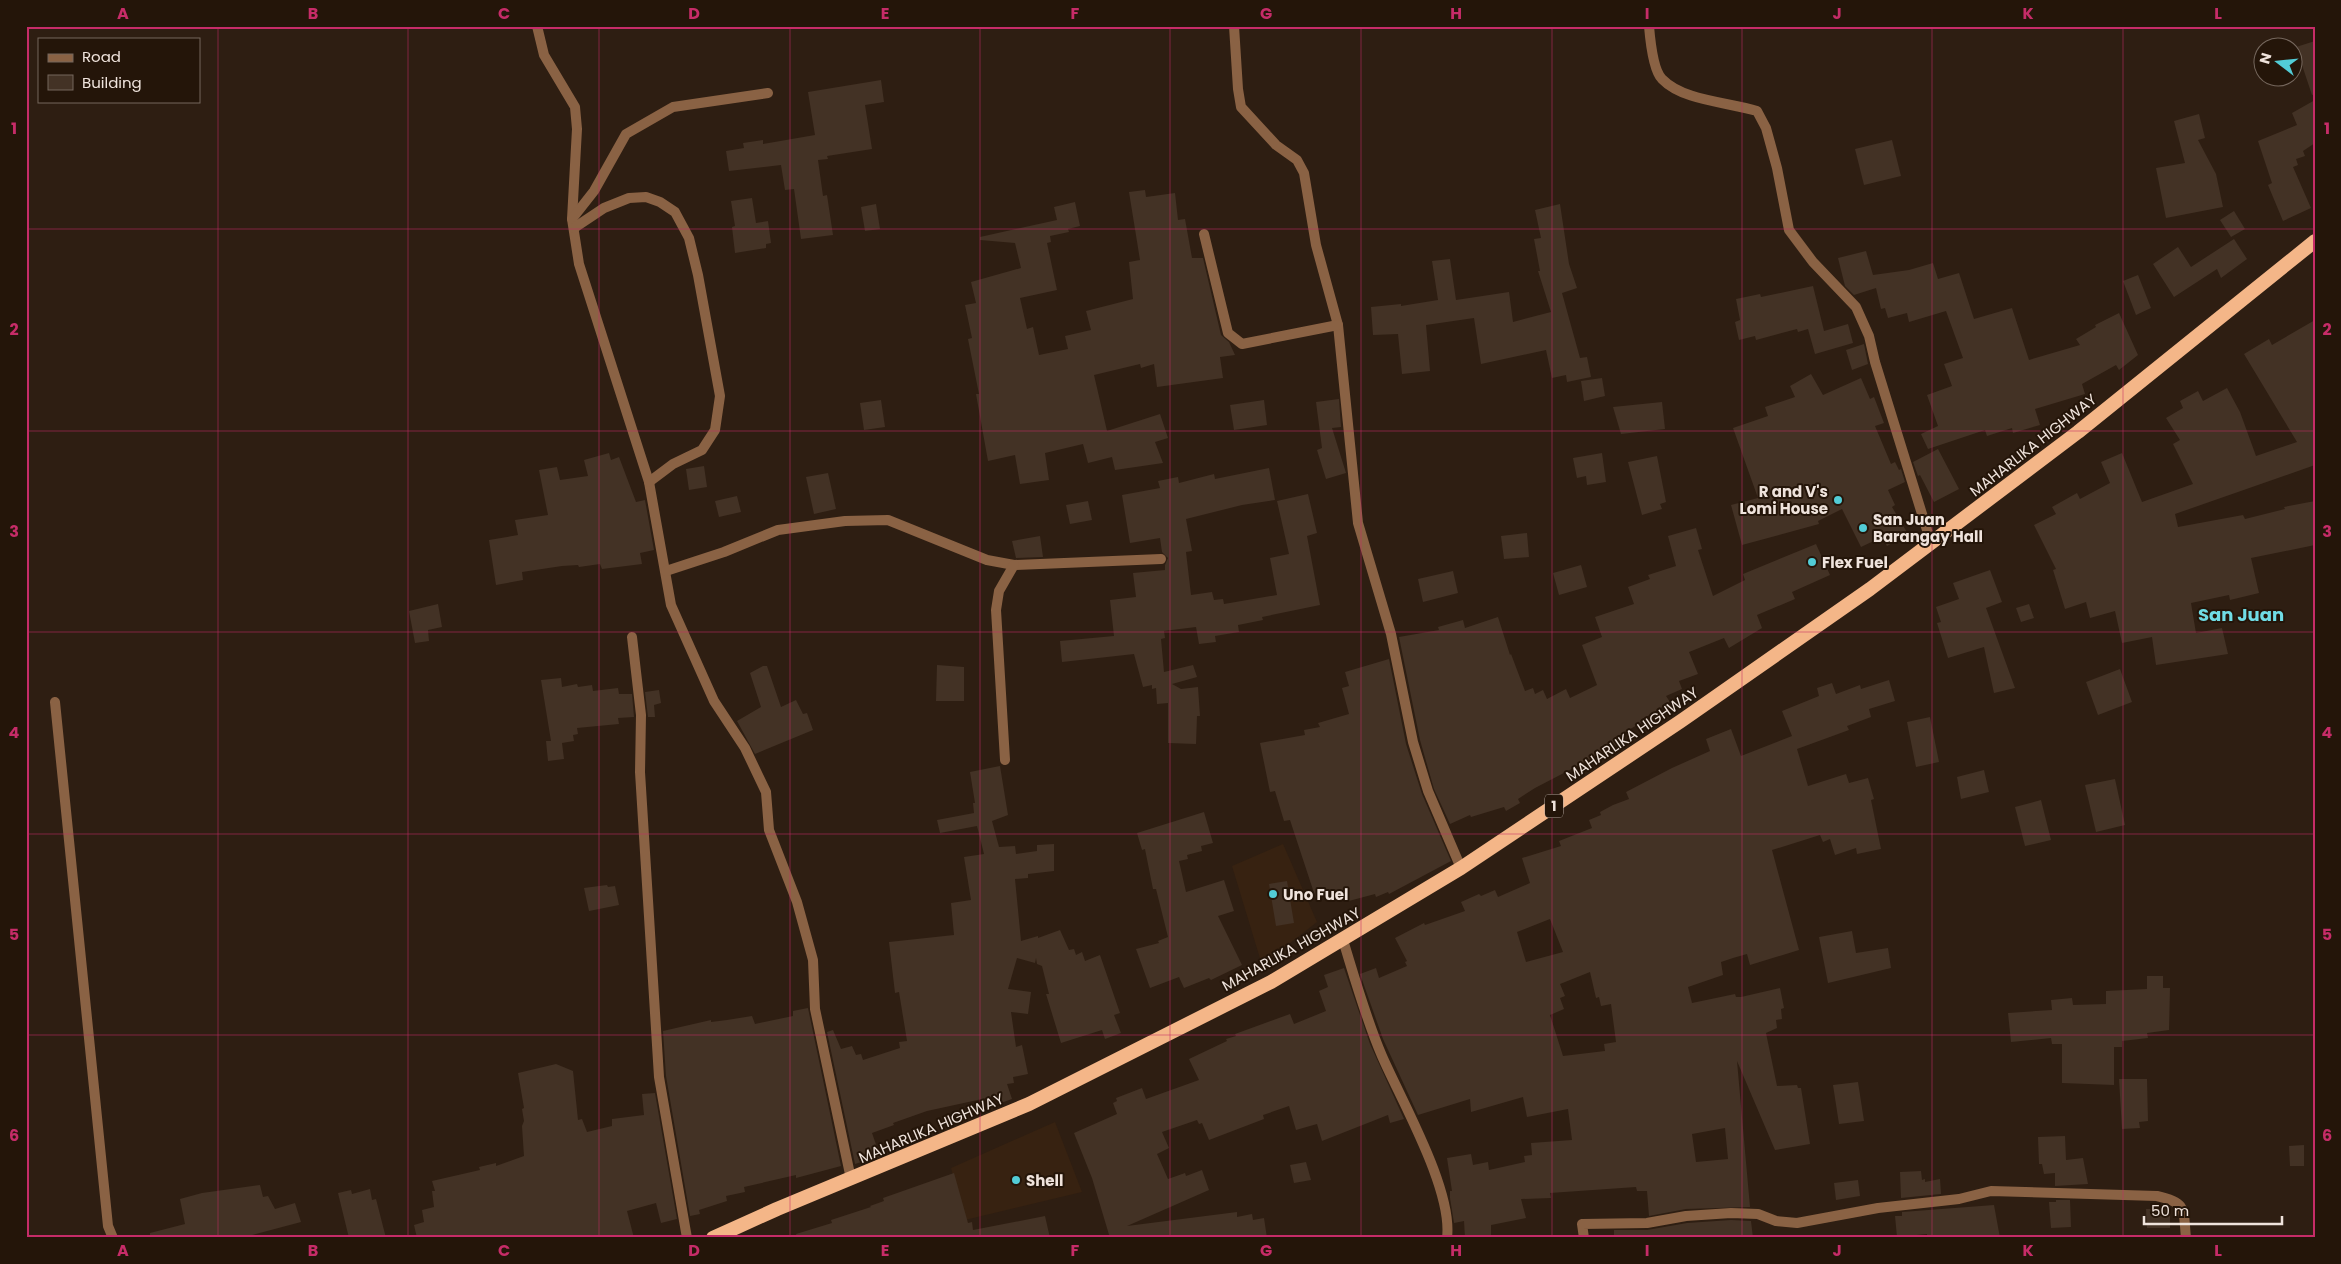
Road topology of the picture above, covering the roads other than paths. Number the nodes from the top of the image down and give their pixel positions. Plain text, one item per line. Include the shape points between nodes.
1 (537, 26) edge
2 (1234, 26) edge
3 (1649, 26) edge
4 (768, 93) dead end
5 (573, 224) junction
6 (1204, 234) dead end
7 (2315, 241) edge
8 (1338, 326) junction
9 (649, 482) junction
10 (1931, 543) junction
11 (1161, 559) dead end
12 (1014, 565) junction
13 (666, 571) junction
14 (632, 638) dead end
15 (55, 702) dead end
16 (1005, 760) dead end
17 (1461, 868) junction
18 (1343, 940) junction
19 (851, 1179) junction
20 (113, 1238) edge
21 (687, 1238) edge
22 (714, 1238) edge
23 (1447, 1238) edge
24 (1584, 1238) edge
25 (2186, 1238) edge

1 - 5 street via 544,54 575,107
2 - 8 street via 1241,107 1276,144 1297,160 1304,173 1316,245
3 - 10 street via 1660,78 1678,91 1757,111 1766,128 1789,230 1813,262 1856,307 1869,336
4 - 5 street via 673,107 626,134
5 - 9 street via 578,264
5 - 9 street via 629,198 646,197 675,212 689,238 720,396 715,430 702,450 672,464
6 - 8 street via 1228,333 1242,344
7 - 10 highway, MAHARLIKA HIGHWAY / 1 via 2078,432
8 - 17 street via 1358,523 1391,634 1413,742 1428,791
9 - 13 street
10 - 17 highway, MAHARLIKA HIGHWAY / 1 via 1681,721
11 - 12 street
12 - 13 street via 987,560 888,520 845,521 778,530
12 - 16 street via 1000,591 996,610
13 - 19 street via 671,605 714,701 745,748 766,792 769,830 797,902 813,960 815,1009
14 - 21 street via 641,714 640,772 659,1077
15 - 20 street via 108,1226
17 - 18 highway, MAHARLIKA HIGHWAY / 1
18 - 19 highway, MAHARLIKA HIGHWAY / 1 via 1271,982 1029,1104
18 - 23 street via 1382,1055 1440,1187
19 - 22 highway, MAHARLIKA HIGHWAY / 1
24 - 25 street via 1582,1224 1647,1223 1731,1213 1758,1214 1776,1221 1797,1222 1878,1208 1959,1200 1991,1191 2023,1191 2157,1196 2176,1201 2183,1209

